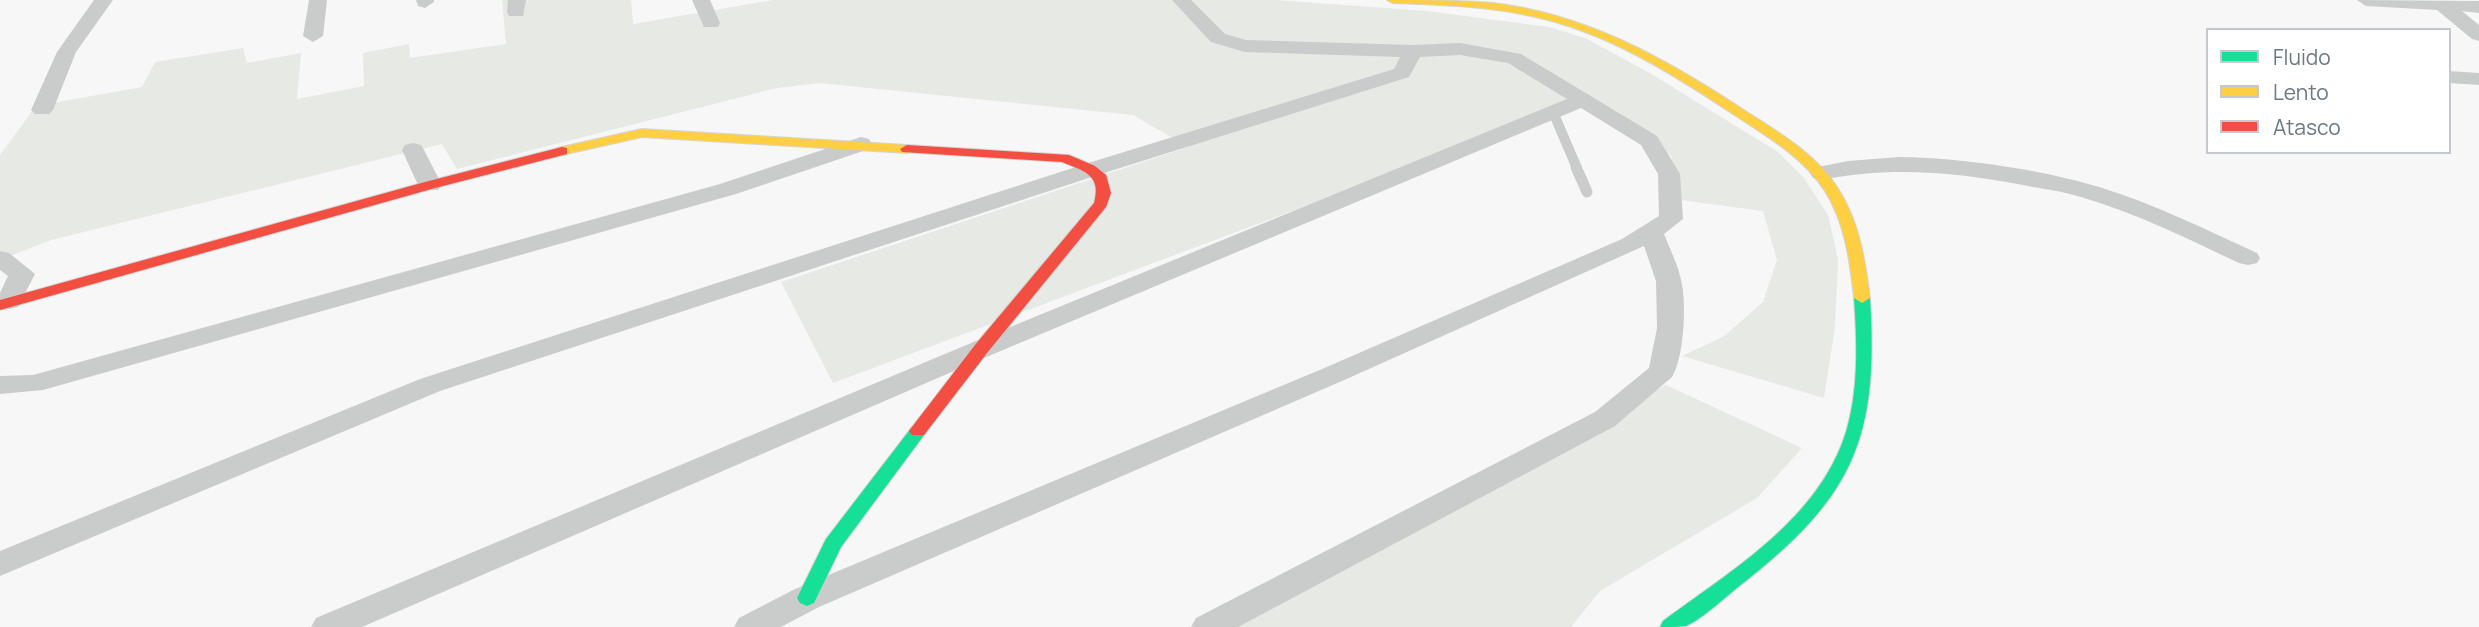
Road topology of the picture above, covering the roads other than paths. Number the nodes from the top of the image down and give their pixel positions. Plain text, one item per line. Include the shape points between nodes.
1 (104, 0) edge
2 (318, 0) edge
3 (701, 0) edge
4 (1181, 0) edge
5 (1393, 0) edge
6 (2366, 0) edge
7 (2442, 5) junction
8 (2479, 6) edge
9 (711, 23) dead end
10 (2479, 35) edge
11 (313, 36) dead end
12 (1413, 51) junction
13 (2451, 76) edge
14 (2479, 79) edge
15 (1581, 101) junction
16 (42, 110) dead end
17 (1553, 112) junction
18 (860, 144) junction
19 (413, 150) dead end
20 (1093, 169) junction
21 (1821, 173) junction
22 (430, 185) junction
23 (1587, 192) dead end
24 (1651, 232) junction
25 (0, 258) edge
26 (2248, 258) dead end
27 (4, 303) edge
28 (981, 349) junction
29 (0, 385) edge
30 (0, 564) edge
31 (807, 598) junction
32 (328, 627) edge
33 (751, 627) edge
34 (1208, 627) edge
35 (1670, 627) edge

1 - 16 street via 55,69
2 - 11 street
3 - 9 street
4 - 12 street via 1218,38 1245,46
5 - 21 street via 1515,10 1570,22 1639,53 1713,96 1803,155
6 - 7 street
7 - 8 street
7 - 10 street
12 - 15 street via 1460,49 1514,58
12 - 20 street via 1402,73
13 - 14 street
15 - 17 street
15 - 24 street via 1649,141 1669,174 1671,219
17 - 23 lane
17 - 28 street
18 - 20 street via 1065,158
18 - 22 street via 642,133
18 - 29 street via 727,189 33,384
19 - 22 street
20 - 28 street via 1106,189 1101,204
20 - 30 street via 430,385
21 - 26 street via 1861,164 1912,162 2088,191
21 - 35 street via 1851,231 1863,296 1859,407 1848,454 1795,526
22 - 27 street
24 - 31 street via 1332,375
24 - 34 street via 1669,281 1670,328 1662,371 1605,419
25 - 27 street via 22,274
28 - 31 street via 833,544
28 - 32 street
31 - 33 street

